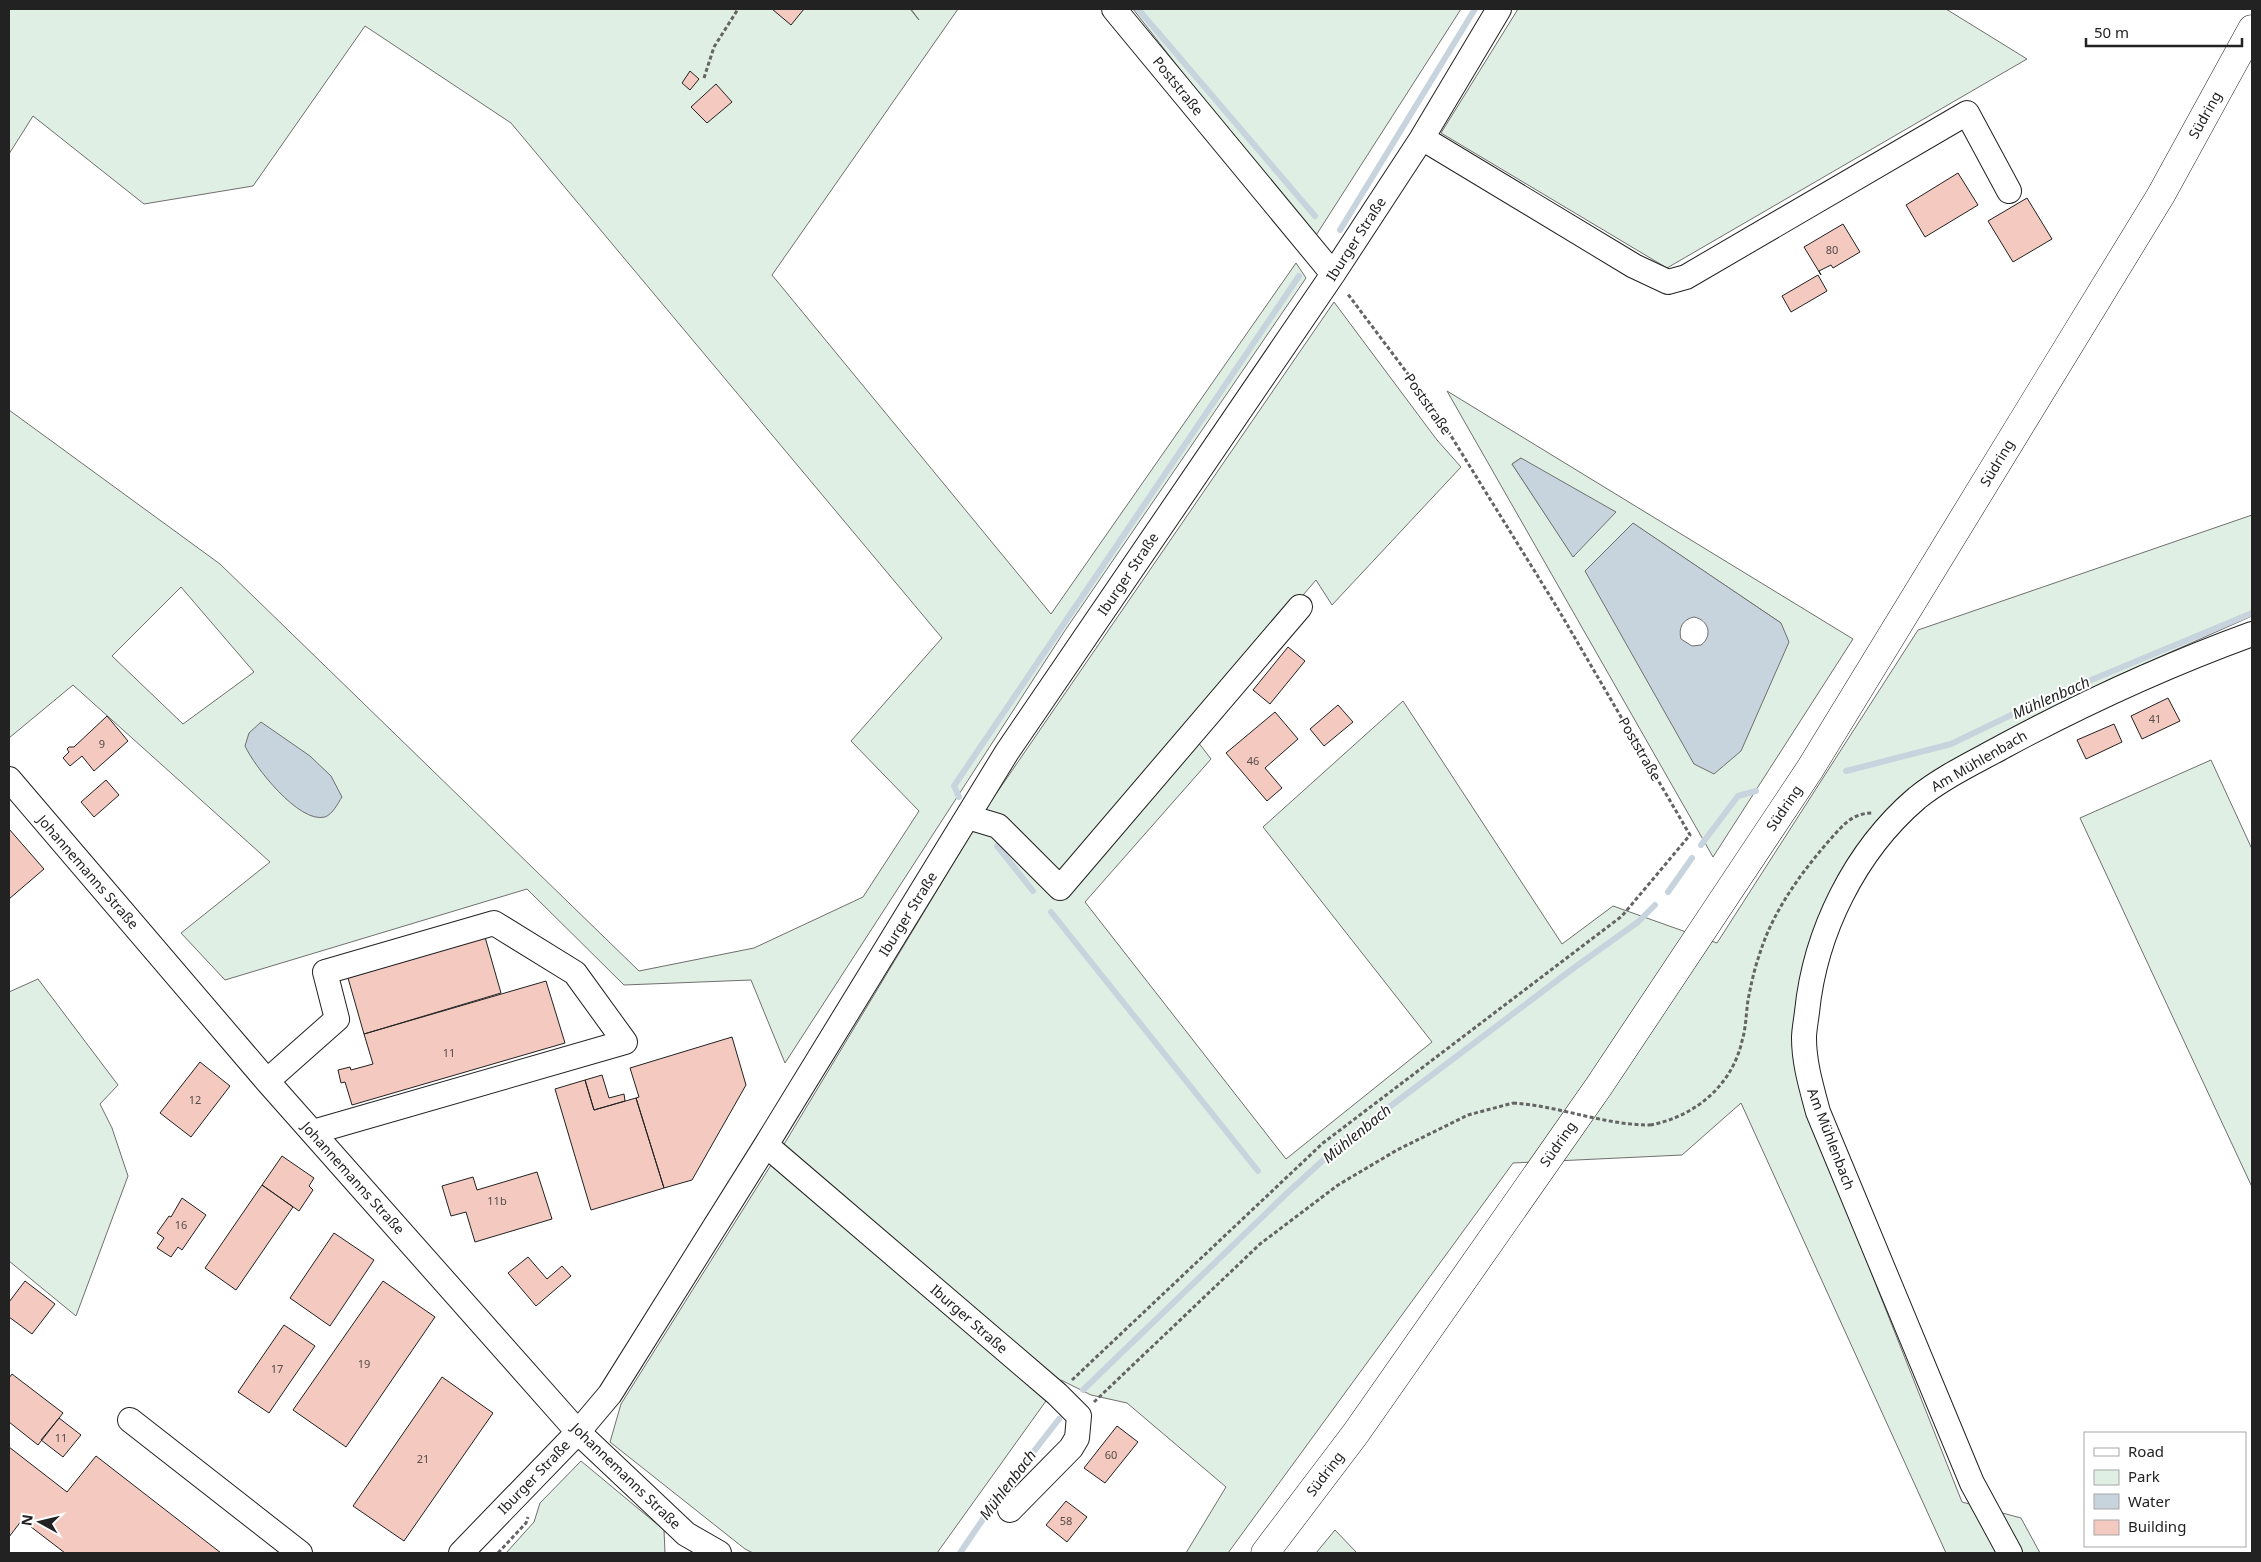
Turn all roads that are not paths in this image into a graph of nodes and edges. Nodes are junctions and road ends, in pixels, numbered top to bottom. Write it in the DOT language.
graph roads {
  1 [pos="1114,9"];
  2 [pos="1499,9"];
  3 [pos="2252,29"];
  4 [pos="1422,138"];
  5 [pos="2009,191"];
  6 [pos="1333,274"];
  7 [pos="1300,607"];
  8 [pos="2252,634"];
  9 [pos="9,780"];
  10 [pos="968,817"];
  11 [pos="266,1081"];
  12 [pos="313,1132"];
  13 [pos="766,1145"];
  14 [pos="130,1420"];
  15 [pos="578,1432"];
  16 [pos="1010,1510"];
  17 [pos="682,1544"];
  18 [pos="300,1553"];
  19 [pos="460,1553"];
  20 [pos="719,1553"];
  21 [pos="1265,1553"];
  22 [pos="2010,1553"];
  1 -- 6 [label="street, Poststraße"];
  2 -- 4 [label="street, Iburger Straße"];
  3 -- 21 [label="main road, Südring"];
  4 -- 5 [label="street"];
  4 -- 6 [label="street, Iburger Straße"];
  6 -- 10 [label="street, Iburger Straße"];
  7 -- 10 [label="street"];
  8 -- 22 [label="street, Am Mühlenbach"];
  9 -- 11 [label="street, Johannemanns Straße"];
  10 -- 13 [label="street, Iburger Straße"];
  11 -- 12 [label="street, Johannemanns Straße"];
  11 -- 12 [label="street"];
  12 -- 15 [label="street, Johannemanns Straße"];
  13 -- 15 [label="street, Iburger Straße"];
  13 -- 16 [label="street, Iburger Straße"];
  14 -- 18 [label="street"];
  15 -- 17 [label="street, Johannemanns Straße"];
  15 -- 19 [label="street, Iburger Straße"];
  17 -- 20 [label="street, Johannemanns Straße"];
}
